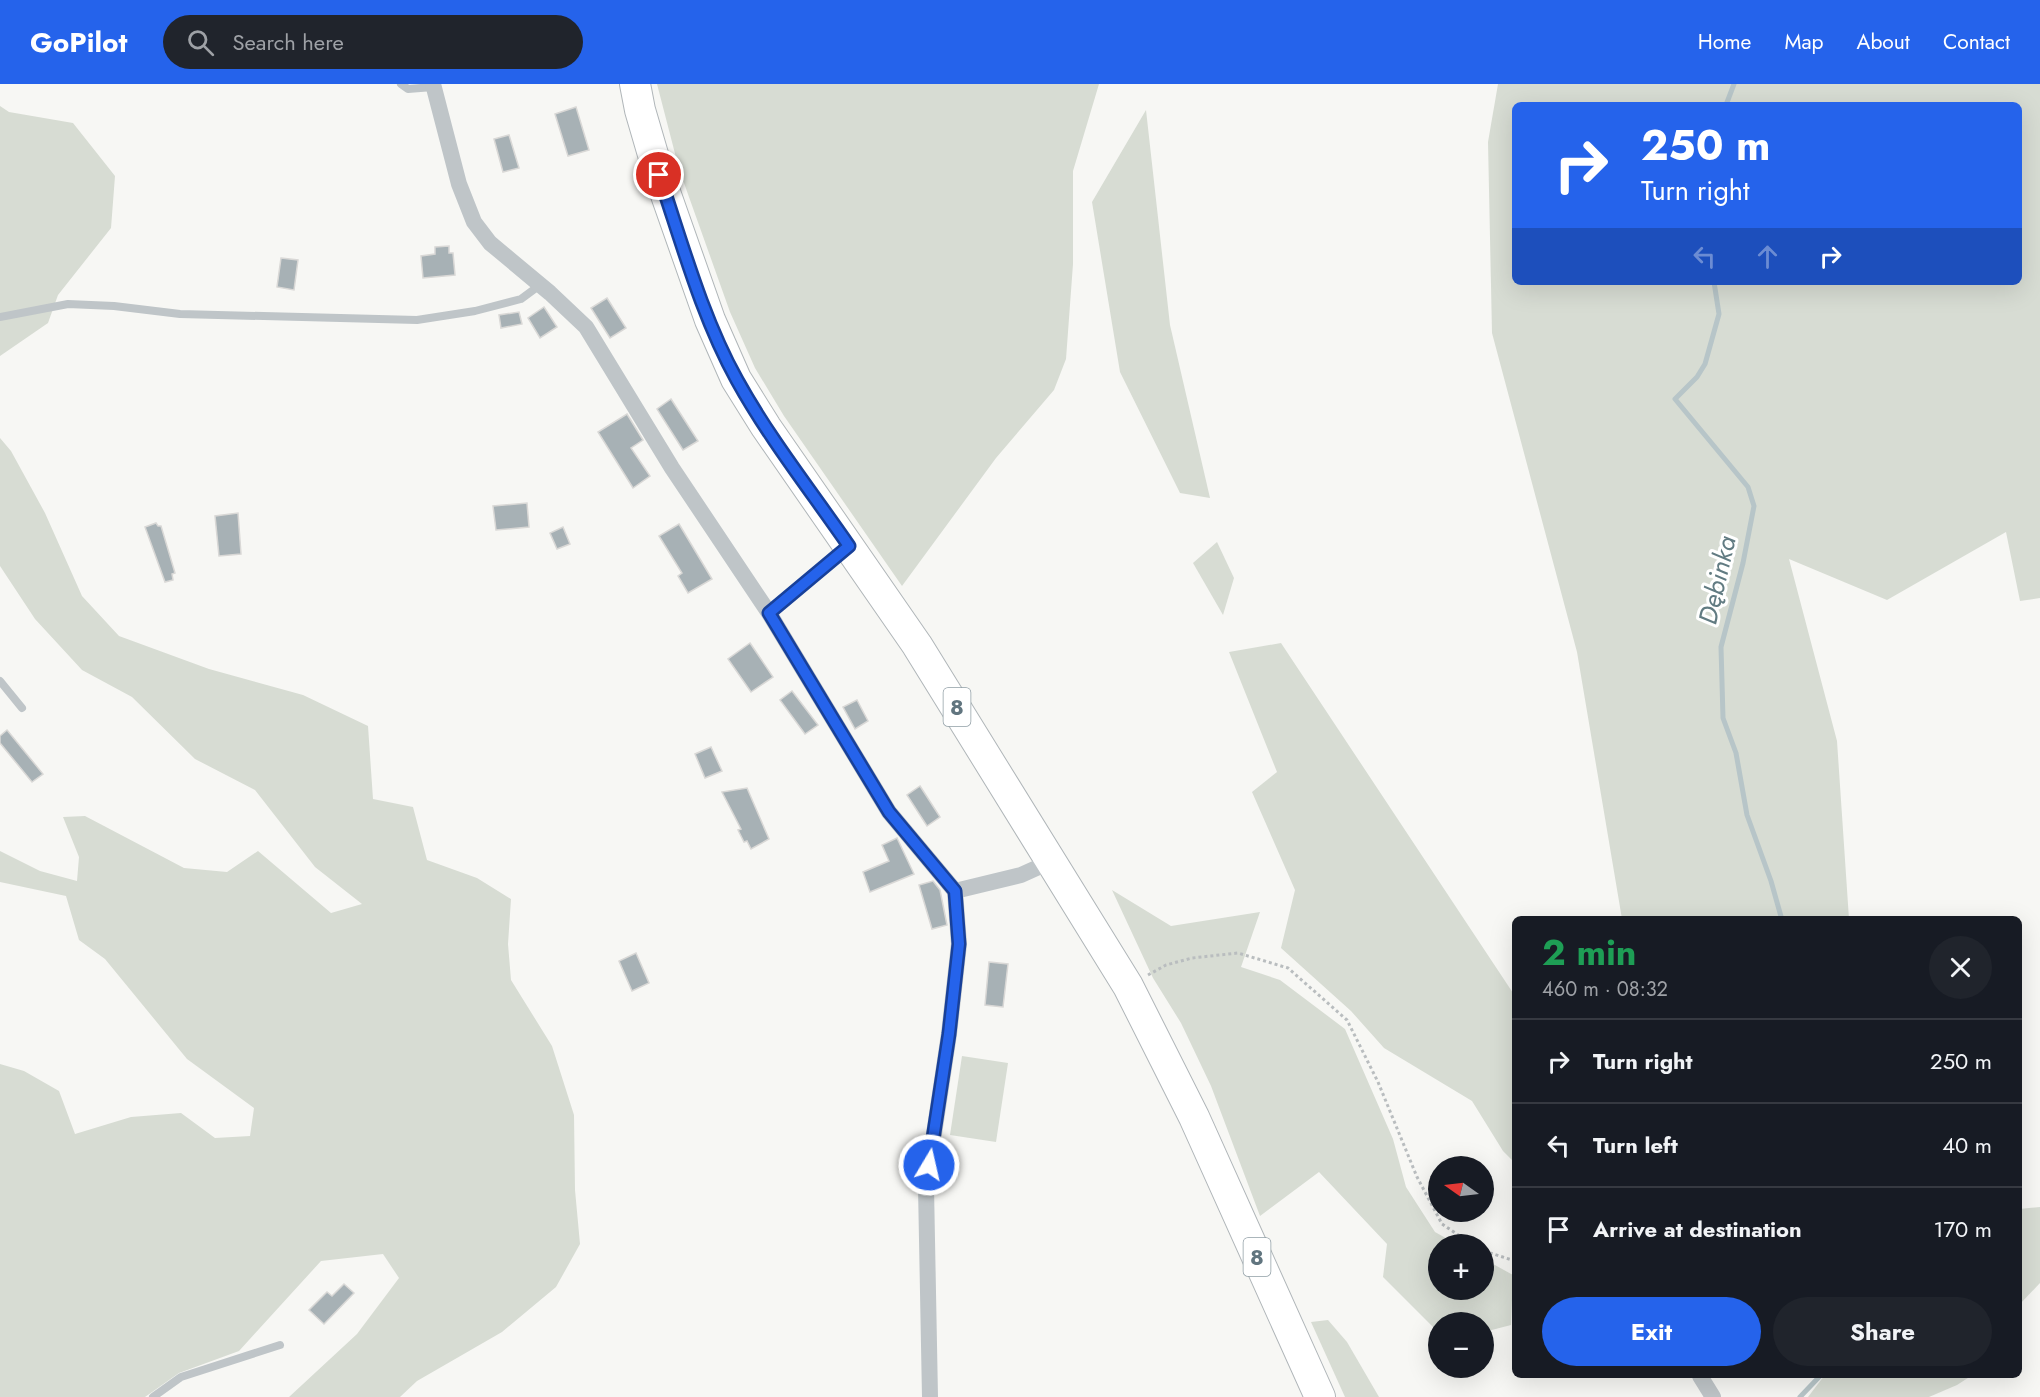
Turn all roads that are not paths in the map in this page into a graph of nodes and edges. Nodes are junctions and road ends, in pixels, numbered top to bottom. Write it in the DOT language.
graph roads {
  1 [pos="401,84"];
  2 [pos="635,84"];
  3 [pos="433,85"];
  4 [pos="540,285"];
  5 [pos="0,317"];
  6 [pos="849,546"];
  7 [pos="769,613"];
  8 [pos="0,681"];
  9 [pos="22,708"];
  10 [pos="1052,861"];
  11 [pos="955,891"];
  12 [pos="280,1345"];
  13 [pos="1701,1378"];
  14 [pos="153,1397"];
  15 [pos="930,1397"];
  16 [pos="1320,1397"];
  17 [pos="1713,1397"];
  1 -- 3 [label="lane"];
  2 -- 6 [label="highway, 8"];
  3 -- 4 [label="street"];
  4 -- 5 [label="lane"];
  4 -- 7 [label="street"];
  6 -- 7 [label="lane"];
  6 -- 10 [label="highway, 8"];
  7 -- 11 [label="street"];
  8 -- 9 [label="lane"];
  10 -- 11 [label="street"];
  10 -- 16 [label="highway, 8"];
  11 -- 15 [label="street"];
  12 -- 14 [label="lane"];
  13 -- 17 [label="street"];
}
